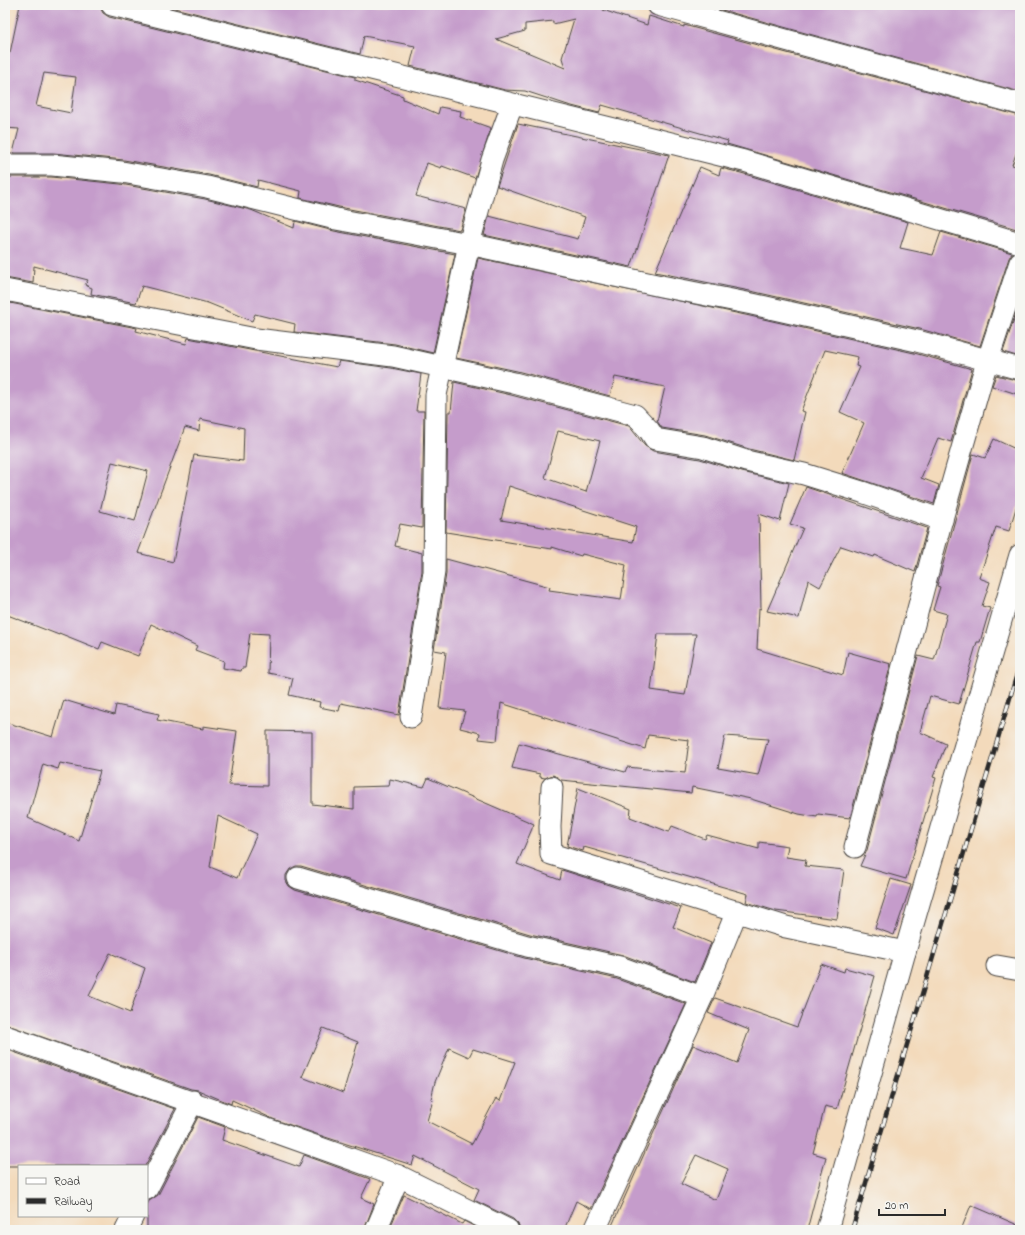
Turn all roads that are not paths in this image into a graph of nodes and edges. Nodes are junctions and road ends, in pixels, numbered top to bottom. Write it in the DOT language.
graph roads {
  1 [pos="112,5"];
  2 [pos="658,5"];
  3 [pos="1020,104"];
  4 [pos="512,105"];
  5 [pos="5,165"];
  6 [pos="1020,243"];
  7 [pos="468,244"];
  8 [pos="1020,262"];
  9 [pos="5,290"];
  10 [pos="988,360"];
  11 [pos="442,367"];
  12 [pos="1020,369"];
  13 [pos="942,520"];
  14 [pos="1020,555"];
  15 [pos="411,717"];
  16 [pos="552,787"];
  17 [pos="855,847"];
  18 [pos="298,878"];
  19 [pos="737,911"];
  20 [pos="904,952"];
  21 [pos="997,966"];
  22 [pos="1020,970"];
  23 [pos="702,997"];
  24 [pos="5,1036"];
  25 [pos="193,1101"];
  26 [pos="399,1176"];
  27 [pos="148,1187"];
  28 [pos="132,1217"];
  29 [pos="126,1230"];
  30 [pos="376,1230"];
  31 [pos="508,1230"];
  32 [pos="594,1230"];
  33 [pos="827,1230"];
  1 -- 4 [label="street"];
  2 -- 3 [label="street"];
  4 -- 6 [label="street"];
  4 -- 7 [label="street"];
  5 -- 7 [label="street"];
  7 -- 10 [label="street"];
  7 -- 11 [label="street"];
  8 -- 10 [label="street"];
  9 -- 11 [label="street"];
  10 -- 12 [label="street"];
  10 -- 13 [label="street"];
  11 -- 13 [label="street"];
  11 -- 15 [label="street"];
  13 -- 17 [label="street"];
  14 -- 20 [label="street"];
  16 -- 19 [label="street"];
  18 -- 23 [label="street"];
  19 -- 20 [label="street"];
  19 -- 23 [label="street"];
  20 -- 33 [label="street"];
  21 -- 22 [label="street"];
  23 -- 32 [label="street"];
  24 -- 25 [label="street"];
  25 -- 26 [label="street"];
  25 -- 27 [label="street"];
  26 -- 30 [label="street"];
  26 -- 31 [label="street"];
  28 -- 29 [label="street"];
}
